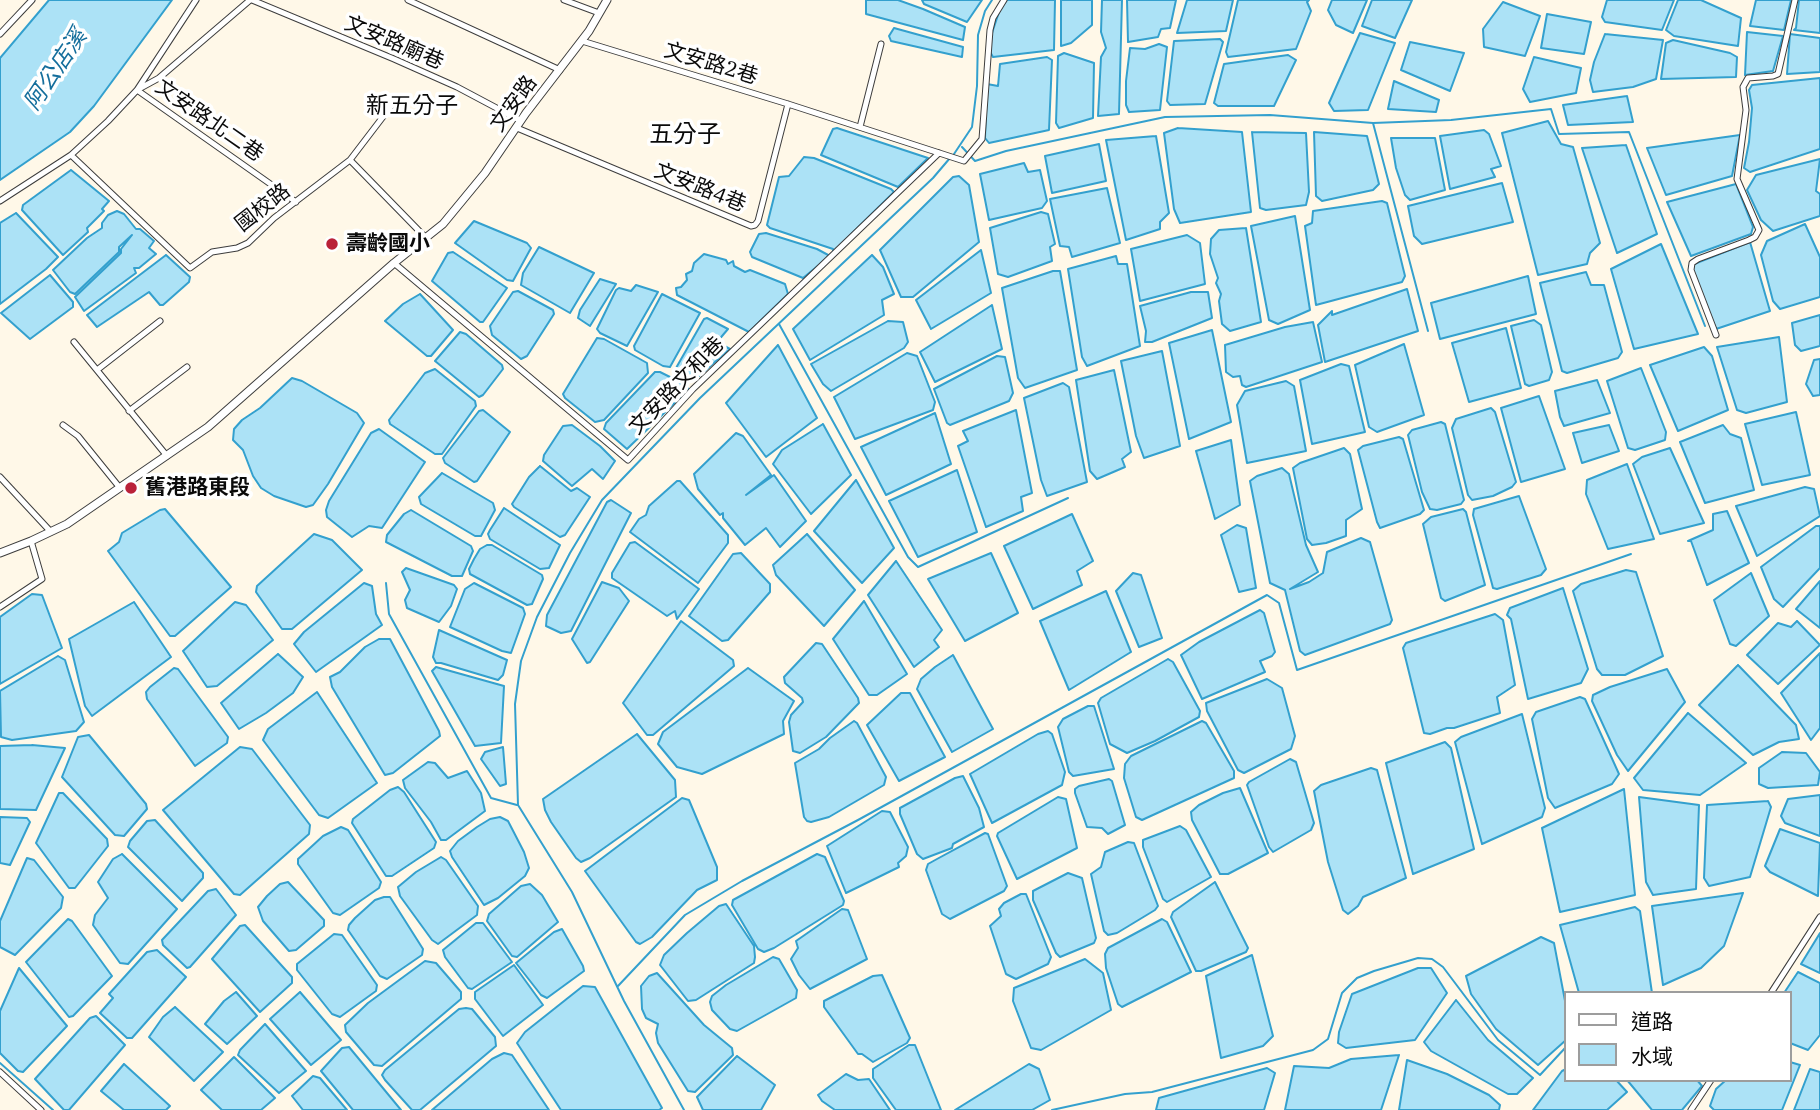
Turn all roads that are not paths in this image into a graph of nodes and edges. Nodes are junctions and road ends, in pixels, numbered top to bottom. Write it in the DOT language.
graph roads {
  1 [pos="32,0"];
  2 [pos="196,0"];
  3 [pos="251,0"];
  4 [pos="408,0"];
  5 [pos="564,0"];
  6 [pos="607,0"];
  7 [pos="1004,0"];
  8 [pos="1795,0"];
  9 [pos="599,13"];
  10 [pos="0,34"];
  11 [pos="582,41"];
  12 [pos="881,44"];
  13 [pos="560,70"];
  14 [pos="137,90"];
  15 [pos="789,104"];
  16 [pos="392,105"];
  17 [pos="519,124"];
  18 [pos="860,127"];
  19 [pos="941,154"];
  20 [pos="71,155"];
  21 [pos="349,160"];
  22 [pos="0,201"];
  23 [pos="296,202"];
  24 [pos="426,238"];
  25 [pos="394,263"];
  26 [pos="160,321"];
  27 [pos="1716,335"];
  28 [pos="74,342"];
  29 [pos="187,367"];
  30 [pos="97,370"];
  31 [pos="129,411"];
  32 [pos="63,425"];
  33 [pos="167,456"];
  34 [pos="0,477"];
  35 [pos="120,488"];
  36 [pos="51,532"];
  37 [pos="30,541"];
  38 [pos="0,553"];
  39 [pos="0,607"];
  40 [pos="1820,917"];
  41 [pos="1772,991"];
  42 [pos="0,1072"];
  43 [pos="1710,1082"];
  44 [pos="41,1110"];
  45 [pos="1691,1110"];
  1 -- 10 [label="street"];
  2 -- 14 [label="street"];
  3 -- 14 [label="street"];
  3 -- 17 [label="street, 文安路廟巷"];
  4 -- 13 [label="street"];
  5 -- 9 [label="street"];
  6 -- 9 [label="street, 文安路"];
  7 -- 19 [label="street, 文安路2巷"];
  8 -- 27 [label="street"];
  9 -- 11 [label="street, 文安路"];
  11 -- 13 [label="street, 文安路"];
  11 -- 15 [label="street, 文安路2巷"];
  12 -- 18 [label="street"];
  13 -- 17 [label="street, 文安路"];
  14 -- 20 [label="street"];
  14 -- 23 [label="street, 文安路北二巷"];
  15 -- 17 [label="street, 文安路4巷"];
  15 -- 18 [label="street, 文安路2巷"];
  16 -- 21 [label="street, 國校路"];
  17 -- 24 [label="street, 文安路"];
  18 -- 19 [label="street, 文安路2巷"];
  19 -- 25 [label="street, 文安路文和巷"];
  20 -- 22 [label="street"];
  20 -- 23 [label="street, 國校路"];
  21 -- 23 [label="street, 國校路"];
  21 -- 24 [label="street"];
  24 -- 25 [label="street"];
  25 -- 33 [label="street"];
  26 -- 30 [label="street"];
  28 -- 30 [label="street"];
  29 -- 31 [label="street"];
  30 -- 31 [label="street"];
  31 -- 33 [label="street"];
  32 -- 35 [label="street"];
  33 -- 35 [label="street"];
  34 -- 36 [label="street"];
  35 -- 36 [label="street"];
  36 -- 37 [label="street"];
  37 -- 38 [label="street"];
  37 -- 39 [label="street"];
  40 -- 41 [label="street"];
  42 -- 44 [label="street"];
  43 -- 45 [label="street"];
}
